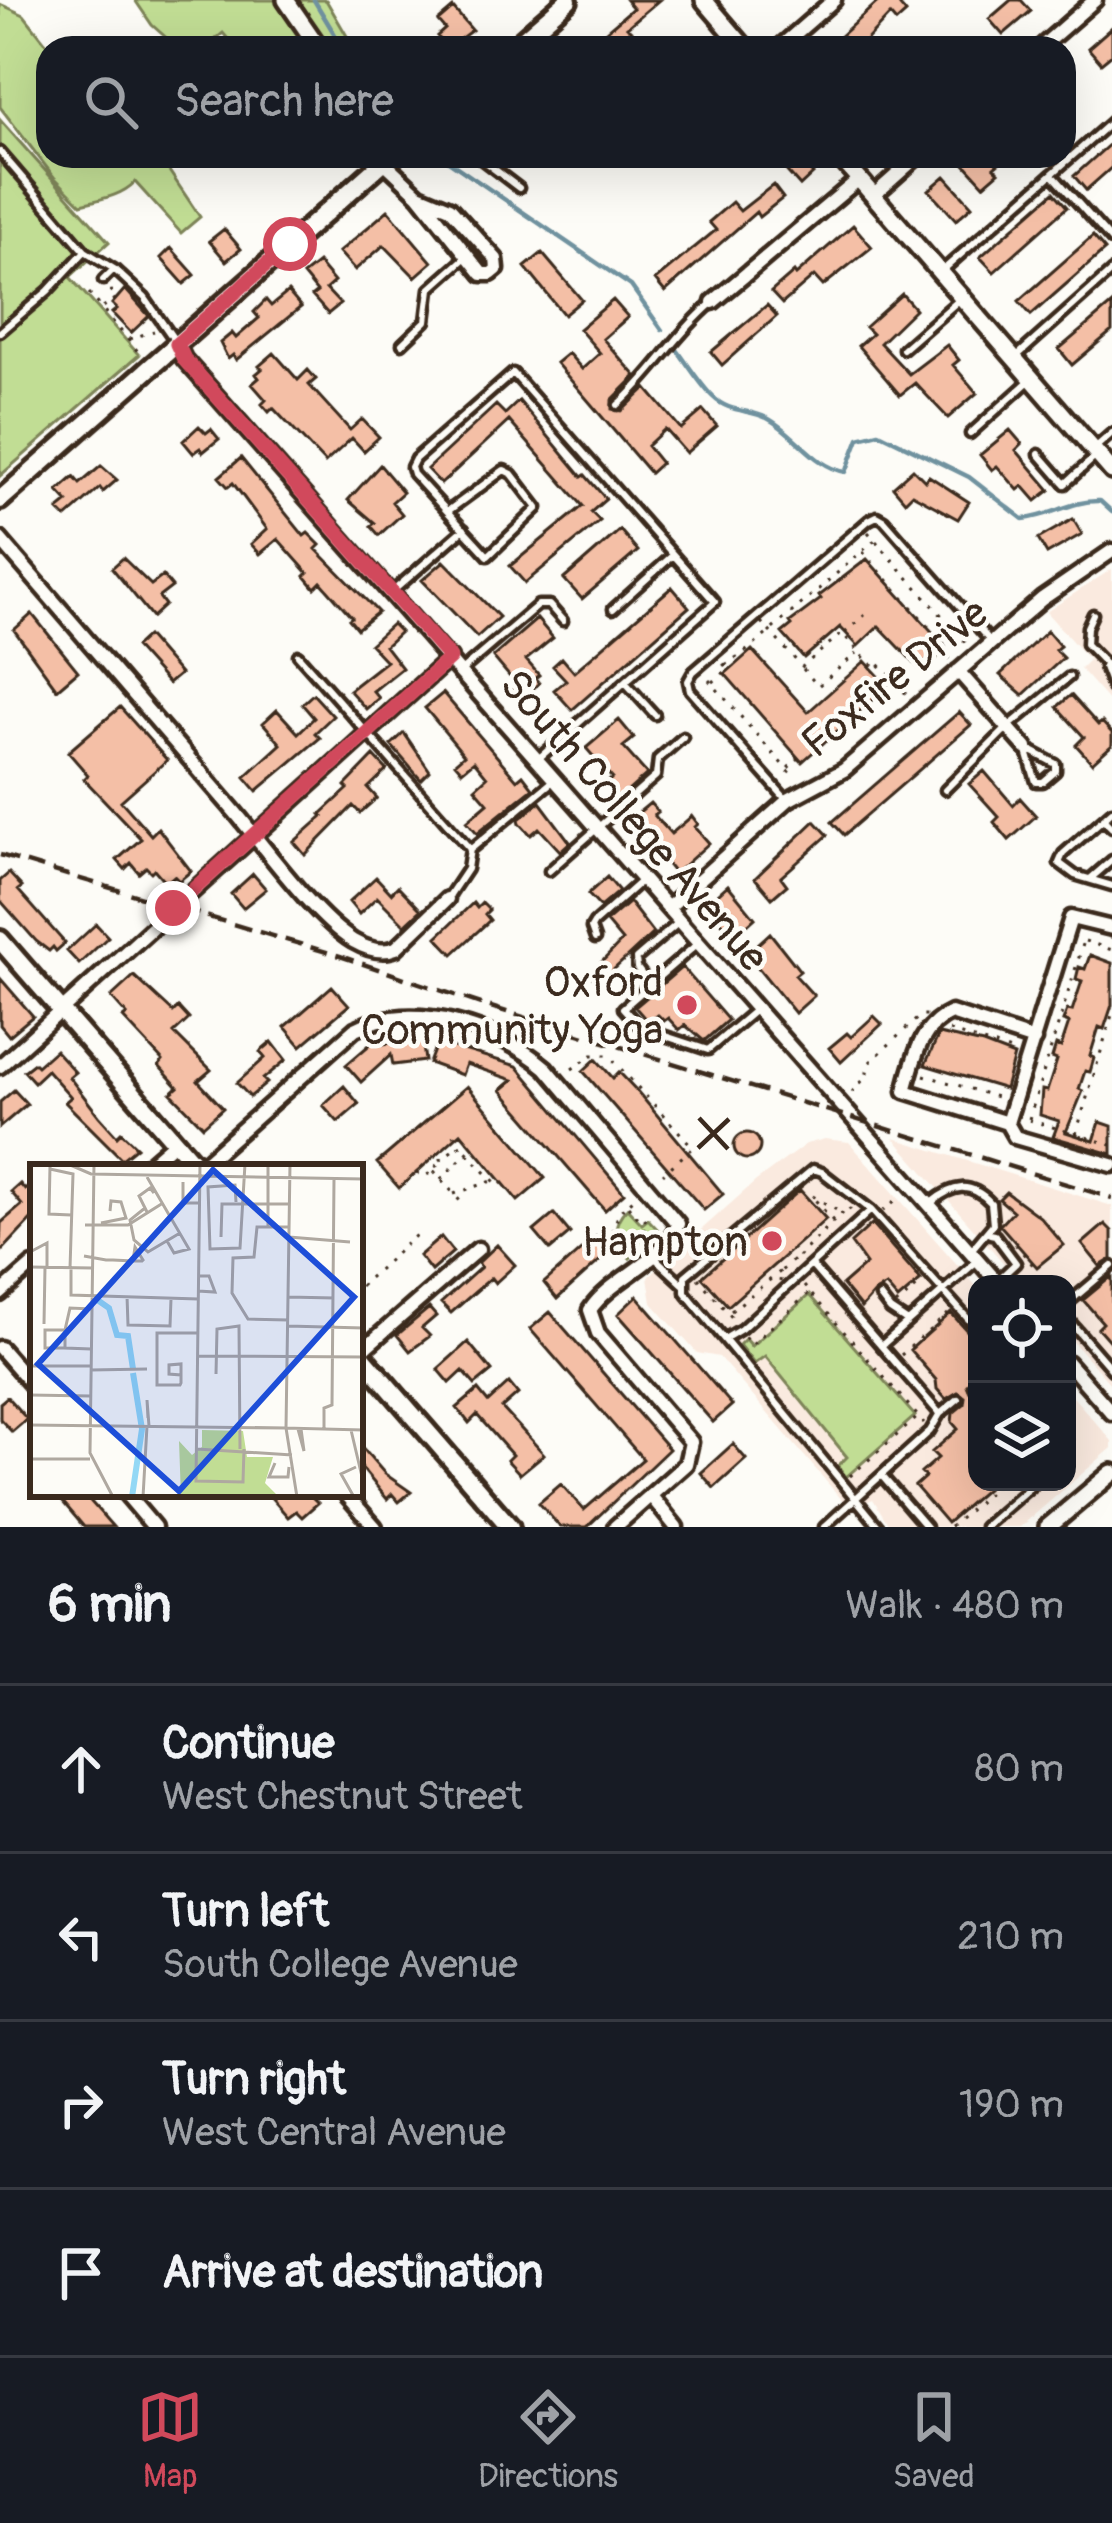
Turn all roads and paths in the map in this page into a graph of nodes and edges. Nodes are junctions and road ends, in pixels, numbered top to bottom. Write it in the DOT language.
graph roads {
  1 [pos="286,0"];
  2 [pos="568,0"];
  3 [pos="704,0"];
  4 [pos="834,0"];
  5 [pos="1094,0"];
  6 [pos="311,36"];
  7 [pos="527,36"];
  8 [pos="735,36"];
  9 [pos="793,36"];
  10 [pos="1054,36"];
  11 [pos="1112,122"];
  12 [pos="0,152"];
  13 [pos="1076,153"];
  14 [pos="376,168"];
  15 [pos="395,168"];
  16 [pos="493,168"];
  17 [pos="849,168"];
  18 [pos="904,168"];
  19 [pos="1059,168"];
  20 [pos="1052,174"];
  21 [pos="859,179"];
  22 [pos="519,188"];
  23 [pos="418,195"];
  24 [pos="873,196"];
  25 [pos="1112,241"];
  26 [pos="85,250"];
  27 [pos="466,257"];
  28 [pos="114,269"];
  29 [pos="940,273"];
  30 [pos="1112,274"];
  31 [pos="102,280"];
  32 [pos="89,293"];
  33 [pos="962,298"];
  34 [pos="713,302"];
  35 [pos="102,308"];
  36 [pos="0,332"];
  37 [pos="173,336"];
  38 [pos="127,339"];
  39 [pos="402,344"];
  40 [pos="903,349"];
  41 [pos="142,356"];
  42 [pos="1014,358"];
  43 [pos="1032,379"];
  44 [pos="618,405"];
  45 [pos="1112,433"];
  46 [pos="970,434"];
  47 [pos="1095,452"];
  48 [pos="1040,454"];
  49 [pos="1112,471"];
  50 [pos="0,500"];
  51 [pos="448,511"];
  52 [pos="862,526"];
  53 [pos="464,529"];
  54 [pos="0,539"];
  55 [pos="875,540"];
  56 [pos="862,551"];
  57 [pos="1112,551"];
  58 [pos="673,555"];
  59 [pos="392,592"];
  60 [pos="613,609"];
  61 [pos="867,613"];
  62 [pos="1094,614"];
  63 [pos="756,616"];
  64 [pos="562,621"];
  65 [pos="770,632"];
  66 [pos="843,634"];
  67 [pos="960,636"];
  68 [pos="991,642"];
  69 [pos="967,644"];
  70 [pos="947,646"];
  71 [pos="859,651"];
  72 [pos="714,653"];
  73 [pos="298,655"];
  74 [pos="450,658"];
  75 [pos="724,665"];
  76 [pos="954,665"];
  77 [pos="802,668"];
  78 [pos="1108,669"];
  79 [pos="461,671"];
  80 [pos="1069,677"];
  81 [pos="625,682"];
  82 [pos="1112,688"];
  83 [pos="908,696"];
  84 [pos="655,715"];
  85 [pos="1008,728"];
  86 [pos="366,734"];
  87 [pos="683,737"];
  88 [pos="1026,748"];
  89 [pos="799,758"];
  90 [pos="538,759"];
  91 [pos="787,769"];
  92 [pos="556,779"];
  93 [pos="795,779"];
  94 [pos="945,790"];
  95 [pos="788,800"];
  96 [pos="1112,811"];
  97 [pos="1103,818"];
  98 [pos="598,827"];
  99 [pos="1112,828"];
  100 [pos="254,835"];
  101 [pos="470,849"];
  102 [pos="1112,860"];
  103 [pos="549,872"];
  104 [pos="644,879"];
  105 [pos="1090,879"];
  106 [pos="1112,886"];
  107 [pos="447,899"];
  108 [pos="669,907"];
  109 [pos="680,921"];
  110 [pos="1112,928"];
  111 [pos="596,939"];
  112 [pos="0,940"];
  113 [pos="699,942"];
  114 [pos="1112,950"];
  115 [pos="649,984"];
  116 [pos="757,1008"];
  117 [pos="61,1010"];
  118 [pos="1112,1015"];
  119 [pos="930,1018"];
  120 [pos="938,1028"];
  121 [pos="1034,1040"];
  122 [pos="1021,1055"];
  123 [pos="0,1066"];
  124 [pos="572,1070"];
  125 [pos="911,1071"];
  126 [pos="965,1077"];
  127 [pos="961,1086"];
  128 [pos="852,1091"];
  129 [pos="1014,1102"];
  130 [pos="1007,1123"];
  131 [pos="454,1134"];
  132 [pos="1076,1134"];
  133 [pos="175,1142"];
  134 [pos="459,1145"];
  135 [pos="1112,1145"];
  136 [pos="470,1149"];
  137 [pos="149,1164"];
  138 [pos="196,1164"];
  139 [pos="202,1164"];
  140 [pos="1112,1165"];
  141 [pos="434,1171"];
  142 [pos="416,1174"];
  143 [pos="662,1174"];
  144 [pos="441,1178"];
  145 [pos="495,1181"];
  146 [pos="503,1182"];
  147 [pos="448,1188"];
  148 [pos="442,1192"];
  149 [pos="454,1194"];
  150 [pos="899,1197"];
  151 [pos="633,1199"];
  152 [pos="461,1202"];
  153 [pos="627,1204"];
  154 [pos="929,1205"];
  155 [pos="872,1210"];
  156 [pos="883,1211"];
  157 [pos="841,1213"];
  158 [pos="648,1217"];
  159 [pos="857,1217"];
  160 [pos="833,1221"];
  161 [pos="642,1222"];
  162 [pos="989,1234"];
  163 [pos="416,1235"];
  164 [pos="632,1240"];
  165 [pos="478,1249"];
  166 [pos="643,1252"];
  167 [pos="623,1253"];
  168 [pos="974,1256"];
  169 [pos="798,1257"];
  170 [pos="811,1262"];
  171 [pos="1112,1266"];
  172 [pos="30,1268"];
  173 [pos="691,1270"];
  174 [pos="781,1271"];
  175 [pos="930,1275"];
  176 [pos="991,1275"];
  177 [pos="1004,1275"];
  178 [pos="363,1283"];
  179 [pos="780,1283"];
  180 [pos="683,1284"];
  181 [pos="802,1285"];
  182 [pos="944,1290"];
  183 [pos="809,1293"];
  184 [pos="0,1294"];
  185 [pos="1076,1296"];
  186 [pos="880,1297"];
  187 [pos="890,1310"];
  188 [pos="951,1311"];
  189 [pos="728,1313"];
  190 [pos="968,1318"];
  191 [pos="736,1322"];
  192 [pos="908,1322"];
  193 [pos="1076,1328"];
  194 [pos="725,1339"];
  195 [pos="739,1343"];
  196 [pos="881,1346"];
  197 [pos="0,1348"];
  198 [pos="363,1350"];
  199 [pos="901,1355"];
  200 [pos="363,1356"];
  201 [pos="1112,1370"];
  202 [pos="1076,1371"];
  203 [pos="30,1383"];
  204 [pos="958,1399"];
  205 [pos="1110,1405"];
  206 [pos="940,1414"];
  207 [pos="918,1417"];
  208 [pos="925,1425"];
  209 [pos="1112,1473"];
  210 [pos="882,1476"];
  211 [pos="848,1477"];
  212 [pos="991,1491"];
  213 [pos="1026,1491"];
  214 [pos="650,1496"];
  215 [pos="129,1497"];
  216 [pos="349,1497"];
  217 [pos="857,1498"];
  218 [pos="154,1527"];
  219 [pos="375,1527"];
  220 [pos="510,1527"];
  221 [pos="615,1527"];
  222 [pos="676,1527"];
  223 [pos="824,1527"];
  224 [pos="879,1527"];
  225 [pos="926,1527"];
  226 [pos="950,1527"];
  227 [pos="984,1527"];
  228 [pos="1048,1527"];
  1 -- 6 [label="street"];
  2 -- 7 [label="main road"];
  3 -- 8 [label="street"];
  4 -- 9 [label="street"];
  5 -- 10 [label="street"];
  11 -- 13 [label="lane"];
  12 -- 26 [label="lane"];
  14 -- 37 [label="main road"];
  15 -- 23 [label="street"];
  16 -- 22 [label="lane"];
  17 -- 21 [label="street"];
  18 -- 24 [label="street"];
  19 -- 20 [label="lane"];
  20 -- 25 [label="lane"];
  20 -- 29 [label="lane"];
  21 -- 24 [label="street"];
  21 -- 34 [label="street"];
  23 -- 27 [label="street"];
  23 -- 27 [label="street"];
  24 -- 29 [label="street"];
  26 -- 28 [label="lane"];
  26 -- 36 [label="lane"];
  27 -- 39 [label="lane"];
  28 -- 31 [label="lane"];
  28 -- 37 [label="lane"];
  29 -- 33 [label="street"];
  30 -- 42 [label="lane"];
  31 -- 35 [label="path"];
  32 -- 35 [label="path"];
  33 -- 40 [label="lane"];
  33 -- 42 [label="street"];
  34 -- 44 [label="lane"];
  35 -- 38 [label="path"];
  37 -- 38 [label="path"];
  37 -- 50 [label="main road"];
  37 -- 59 [label="street, South College Avenue"];
  38 -- 41 [label="path"];
  42 -- 43 [label="street"];
  43 -- 46 [label="lane"];
  43 -- 47 [label="street"];
  45 -- 47 [label="lane"];
  47 -- 48 [label="lane"];
  47 -- 49 [label="street"];
  51 -- 53 [label="lane"];
  51 -- 53 [label="lane"];
  51 -- 58 [label="lane"];
  52 -- 55 [label="path"];
  52 -- 63 [label="lane"];
  52 -- 68 [label="lane"];
  53 -- 59 [label="lane"];
  54 -- 100 [label="street"];
  55 -- 56 [label="path"];
  55 -- 67 [label="path"];
  56 -- 65 [label="path"];
  56 -- 70 [label="path"];
  57 -- 68 [label="street, Foxfire Drive"];
  58 -- 60 [label="lane"];
  58 -- 81 [label="lane"];
  59 -- 74 [label="street, South College Avenue"];
  61 -- 66 [label="path"];
  62 -- 78 [label="lane"];
  63 -- 65 [label="path"];
  63 -- 72 [label="lane"];
  64 -- 79 [label="lane"];
  65 -- 75 [label="path"];
  65 -- 77 [label="path"];
  66 -- 71 [label="path"];
  66 -- 77 [label="path"];
  67 -- 69 [label="path"];
  67 -- 70 [label="path"];
  68 -- 76 [label="street, Foxfire Drive"];
  70 -- 76 [label="path"];
  71 -- 77 [label="path"];
  71 -- 83 [label="path"];
  72 -- 75 [label="path"];
  72 -- 95 [label="lane"];
  73 -- 86 [label="lane"];
  74 -- 79 [label="street, South College Avenue"];
  74 -- 86 [label="street"];
  75 -- 91 [label="path"];
  76 -- 85 [label="street"];
  76 -- 95 [label="street, Foxfire Drive"];
  78 -- 82 [label="lane"];
  79 -- 90 [label="street, South College Avenue"];
  80 -- 85 [label="lane"];
  81 -- 84 [label="lane"];
  81 -- 90 [label="lane"];
  85 -- 88 [label="street"];
  85 -- 94 [label="lane"];
  86 -- 100 [label="street"];
  86 -- 101 [label="lane"];
  87 -- 98 [label="lane"];
  88 -- 88 [label="lane"];
  89 -- 91 [label="path"];
  90 -- 92 [label="street, South College Avenue"];
  91 -- 93 [label="path"];
  92 -- 98 [label="street, South College Avenue"];
  92 -- 101 [label="lane"];
  95 -- 108 [label="street, Foxfire Drive"];
  96 -- 97 [label="lane"];
  97 -- 99 [label="lane"];
  97 -- 105 [label="lane"];
  98 -- 103 [label="lane"];
  98 -- 104 [label="street, South College Avenue"];
  100 -- 107 [label="street"];
  100 -- 117 [label="street"];
  101 -- 107 [label="lane"];
  102 -- 105 [label="lane"];
  104 -- 108 [label="street, South College Avenue"];
  104 -- 111 [label="lane"];
  105 -- 106 [label="lane"];
  108 -- 109 [label="street, South College Avenue"];
  109 -- 113 [label="street, South College Avenue"];
  109 -- 115 [label="lane"];
  110 -- 121 [label="street"];
  112 -- 117 [label="main road"];
  113 -- 115 [label="lane"];
  113 -- 116 [label="street, South College Avenue"];
  114 -- 132 [label="path"];
  115 -- 116 [label="lane"];
  116 -- 154 [label="street, South College Avenue"];
  117 -- 123 [label="street"];
  117 -- 133 [label="main road"];
  118 -- 132 [label="path"];
  119 -- 128 [label="path"];
  120 -- 122 [label="path"];
  121 -- 125 [label="street"];
  121 -- 129 [label="street"];
  124 -- 143 [label="path"];
  125 -- 127 [label="path"];
  125 -- 130 [label="street"];
  126 -- 127 [label="path"];
  127 -- 129 [label="path"];
  129 -- 130 [label="street"];
  130 -- 140 [label="street"];
  131 -- 134 [label="path"];
  132 -- 135 [label="path"];
  133 -- 137 [label="street"];
  133 -- 138 [label="main road"];
  134 -- 136 [label="path"];
  134 -- 141 [label="path"];
  136 -- 144 [label="path"];
  136 -- 145 [label="path"];
  139 -- 166 [label="street"];
  141 -- 142 [label="path"];
  141 -- 144 [label="path"];
  144 -- 147 [label="path"];
  145 -- 146 [label="path"];
  145 -- 149 [label="path"];
  147 -- 148 [label="path"];
  147 -- 149 [label="path"];
  149 -- 152 [label="path"];
  150 -- 156 [label="path"];
  151 -- 153 [label="path"];
  153 -- 161 [label="path"];
  153 -- 167 [label="path"];
  154 -- 162 [label="lane"];
  154 -- 168 [label="street, South College Avenue"];
  155 -- 170 [label="lane"];
  155 -- 173 [label="lane"];
  155 -- 175 [label="lane"];
  157 -- 159 [label="path"];
  157 -- 160 [label="path"];
  157 -- 160 [label="path"];
  158 -- 161 [label="path"];
  160 -- 169 [label="path"];
  161 -- 166 [label="path"];
  162 -- 168 [label="lane"];
  162 -- 177 [label="lane"];
  163 -- 178 [label="path"];
  164 -- 166 [label="path"];
  165 -- 198 [label="street"];
  166 -- 180 [label="lane"];
  166 -- 214 [label="street"];
  168 -- 176 [label="street, South College Avenue"];
  168 -- 182 [label="lane"];
  169 -- 170 [label="path"];
  169 -- 174 [label="path"];
  170 -- 194 [label="lane"];
  170 -- 196 [label="lane"];
  171 -- 185 [label="lane"];
  172 -- 184 [label="street"];
  173 -- 180 [label="lane"];
  173 -- 189 [label="path"];
  174 -- 179 [label="path"];
  174 -- 189 [label="path"];
  175 -- 182 [label="lane"];
  175 -- 187 [label="path"];
  180 -- 194 [label="lane"];
  181 -- 183 [label="path"];
  182 -- 190 [label="lane"];
  182 -- 192 [label="lane"];
  183 -- 195 [label="path"];
  183 -- 207 [label="path"];
  186 -- 187 [label="lane"];
  187 -- 192 [label="lane"];
  188 -- 199 [label="path"];
  189 -- 191 [label="path"];
  192 -- 196 [label="lane"];
  193 -- 201 [label="lane"];
  194 -- 217 [label="lane"];
  196 -- 206 [label="lane"];
  197 -- 203 [label="street"];
  200 -- 220 [label="main road"];
  202 -- 205 [label="street"];
  204 -- 206 [label="lane"];
  206 -- 210 [label="lane"];
  207 -- 208 [label="path"];
  207 -- 211 [label="path"];
  209 -- 228 [label="street"];
  210 -- 217 [label="lane"];
  210 -- 225 [label="lane"];
  212 -- 226 [label="path"];
  213 -- 227 [label="lane"];
  214 -- 221 [label="street"];
  214 -- 222 [label="street"];
  215 -- 218 [label="street"];
  216 -- 219 [label="street"];
  217 -- 223 [label="lane"];
  217 -- 224 [label="lane"];
}
